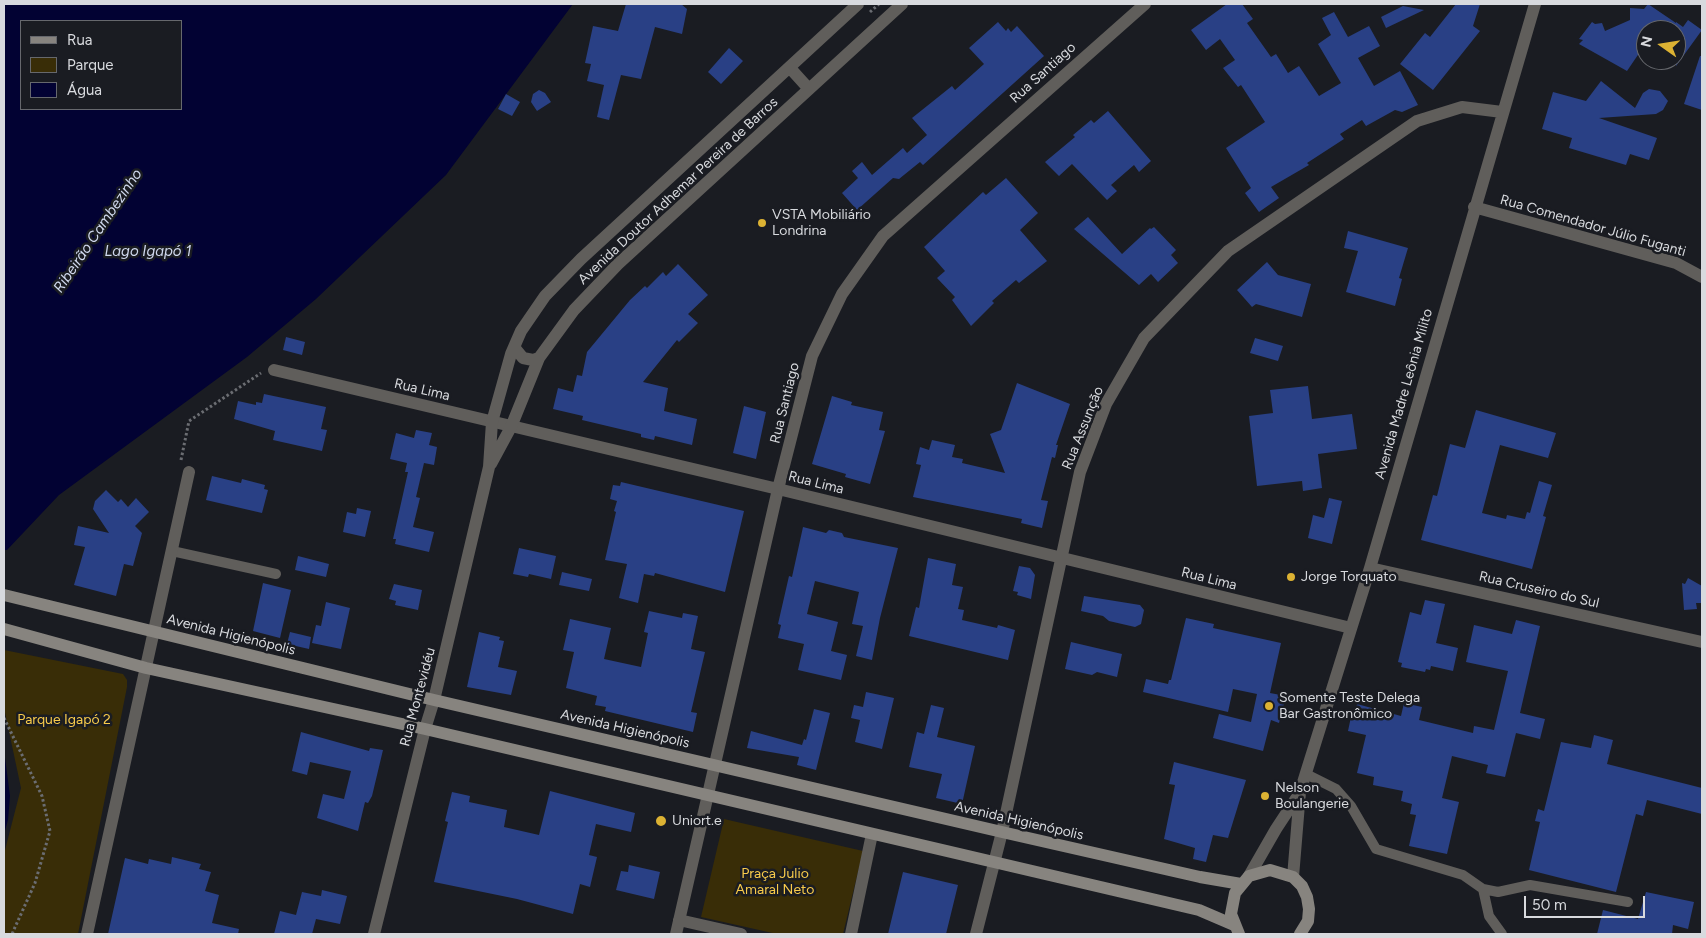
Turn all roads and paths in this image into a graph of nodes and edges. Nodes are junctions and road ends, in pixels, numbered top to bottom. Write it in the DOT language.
graph roads {
  1 [pos="858,4"];
  2 [pos="902,4"];
  3 [pos="1145,4"];
  4 [pos="1535,4"];
  5 [pos="790,68"];
  6 [pos="809,89"];
  7 [pos="1502,112"];
  8 [pos="1474,207"];
  9 [pos="1702,276"];
  10 [pos="514,347"];
  11 [pos="539,358"];
  12 [pos="272,369"];
  13 [pos="492,422"];
  14 [pos="511,427"];
  15 [pos="489,467"];
  16 [pos="184,470"];
  17 [pos="778,489"];
  18 [pos="172,551"];
  19 [pos="1060,558"];
  20 [pos="1370,568"];
  21 [pos="276,574"];
  22 [pos="4,595"];
  23 [pos="1350,628"];
  24 [pos="4,629"];
  25 [pos="155,632"];
  26 [pos="1702,642"];
  27 [pos="146,668"];
  28 [pos="434,700"];
  29 [pos="4,718"];
  30 [pos="425,729"];
  31 [pos="714,765"];
  32 [pos="1306,774"];
  33 [pos="1300,792"];
  34 [pos="708,794"];
  35 [pos="1002,832"];
  36 [pos="872,834"];
  37 [pos="994,862"];
  38 [pos="1293,877"];
  39 [pos="1245,880"];
  40 [pos="1483,889"];
  41 [pos="1628,902"];
  42 [pos="679,920"];
  43 [pos="1236,929"];
  44 [pos="12,934"];
  45 [pos="87,934"];
  46 [pos="374,934"];
  47 [pos="676,934"];
  48 [pos="741,934"];
  49 [pos="851,934"];
  50 [pos="976,934"];
  51 [pos="1300,934"];
  52 [pos="1502,934"];
  1 -- 5 [label="street, Avenida Doutor Adhemar Pereira de Barros"];
  2 -- 6 [label="street, Avenida Doutor Adhemar Pereira de Barros"];
  3 -- 17 [label="street, Rua Santiago"];
  4 -- 7 [label="street, Avenida Madre Leônia Milito"];
  5 -- 6 [label="street"];
  5 -- 10 [label="street, Avenida Doutor Adhemar Pereira de Barros"];
  6 -- 11 [label="street, Avenida Doutor Adhemar Pereira de Barros"];
  7 -- 8 [label="street, Avenida Madre Leônia Milito"];
  7 -- 19 [label="street, Rua Assunção"];
  8 -- 9 [label="street, Rua Comendador Júlio Fuganti"];
  8 -- 20 [label="street, Avenida Madre Leônia Milito"];
  10 -- 11 [label="street"];
  10 -- 13 [label="street, Avenida Doutor Adhemar Pereira de Barros"];
  11 -- 14 [label="street, Avenida Doutor Adhemar Pereira de Barros"];
  12 -- 13 [label="street, Rua Lima"];
  12 -- 16 [label="path"];
  13 -- 14 [label="street, Rua Lima"];
  13 -- 15 [label="street, Rua Montevidéu"];
  14 -- 15 [label="street, Rua Montevidéu"];
  14 -- 17 [label="street, Rua Lima"];
  15 -- 28 [label="street, Rua Montevidéu"];
  16 -- 18 [label="street"];
  17 -- 19 [label="street, Rua Lima"];
  17 -- 31 [label="street, Rua Santiago"];
  18 -- 21 [label="lane"];
  18 -- 25 [label="street"];
  19 -- 23 [label="street, Rua Lima"];
  19 -- 35 [label="street, Rua Assunção"];
  20 -- 23 [label="street, Avenida Madre Leônia Milito"];
  20 -- 26 [label="street, Rua Cruseiro do Sul"];
  22 -- 25 [label="main road, Avenida Higienópolis"];
  23 -- 32 [label="street, Avenida Madre Leônia Milito"];
  24 -- 27 [label="main road"];
  25 -- 27 [label="street"];
  25 -- 28 [label="main road, Avenida Higienópolis"];
  27 -- 30 [label="main road"];
  27 -- 45 [label="street"];
  28 -- 30 [label="street, Rua Montevidéu"];
  28 -- 31 [label="main road, Avenida Higienópolis"];
  29 -- 44 [label="path"];
  30 -- 34 [label="main road"];
  30 -- 46 [label="street, Rua Montevidéu"];
  31 -- 34 [label="street, Rua Santiago"];
  31 -- 35 [label="main road, Avenida Higienópolis"];
  32 -- 33 [label="street, Avenida Madre Leônia Milito"];
  32 -- 40 [label="lane"];
  33 -- 38 [label="street, Avenida Madre Leônia Milito"];
  33 -- 39 [label="street, Avenida Madre Leônia Milito"];
  34 -- 36 [label="main road"];
  34 -- 42 [label="street, Rua Santiago"];
  35 -- 37 [label="street, Rua Assunção"];
  35 -- 39 [label="main road, Avenida Higienópolis"];
  36 -- 37 [label="main road"];
  36 -- 49 [label="street"];
  37 -- 43 [label="main road"];
  37 -- 50 [label="street, Rua Assunção"];
  38 -- 39 [label="main road"];
  38 -- 51 [label="main road"];
  39 -- 43 [label="main road"];
  40 -- 41 [label="lane"];
  40 -- 52 [label="lane"];
  42 -- 47 [label="street, Rua Santiago"];
  42 -- 48 [label="street"];
}
